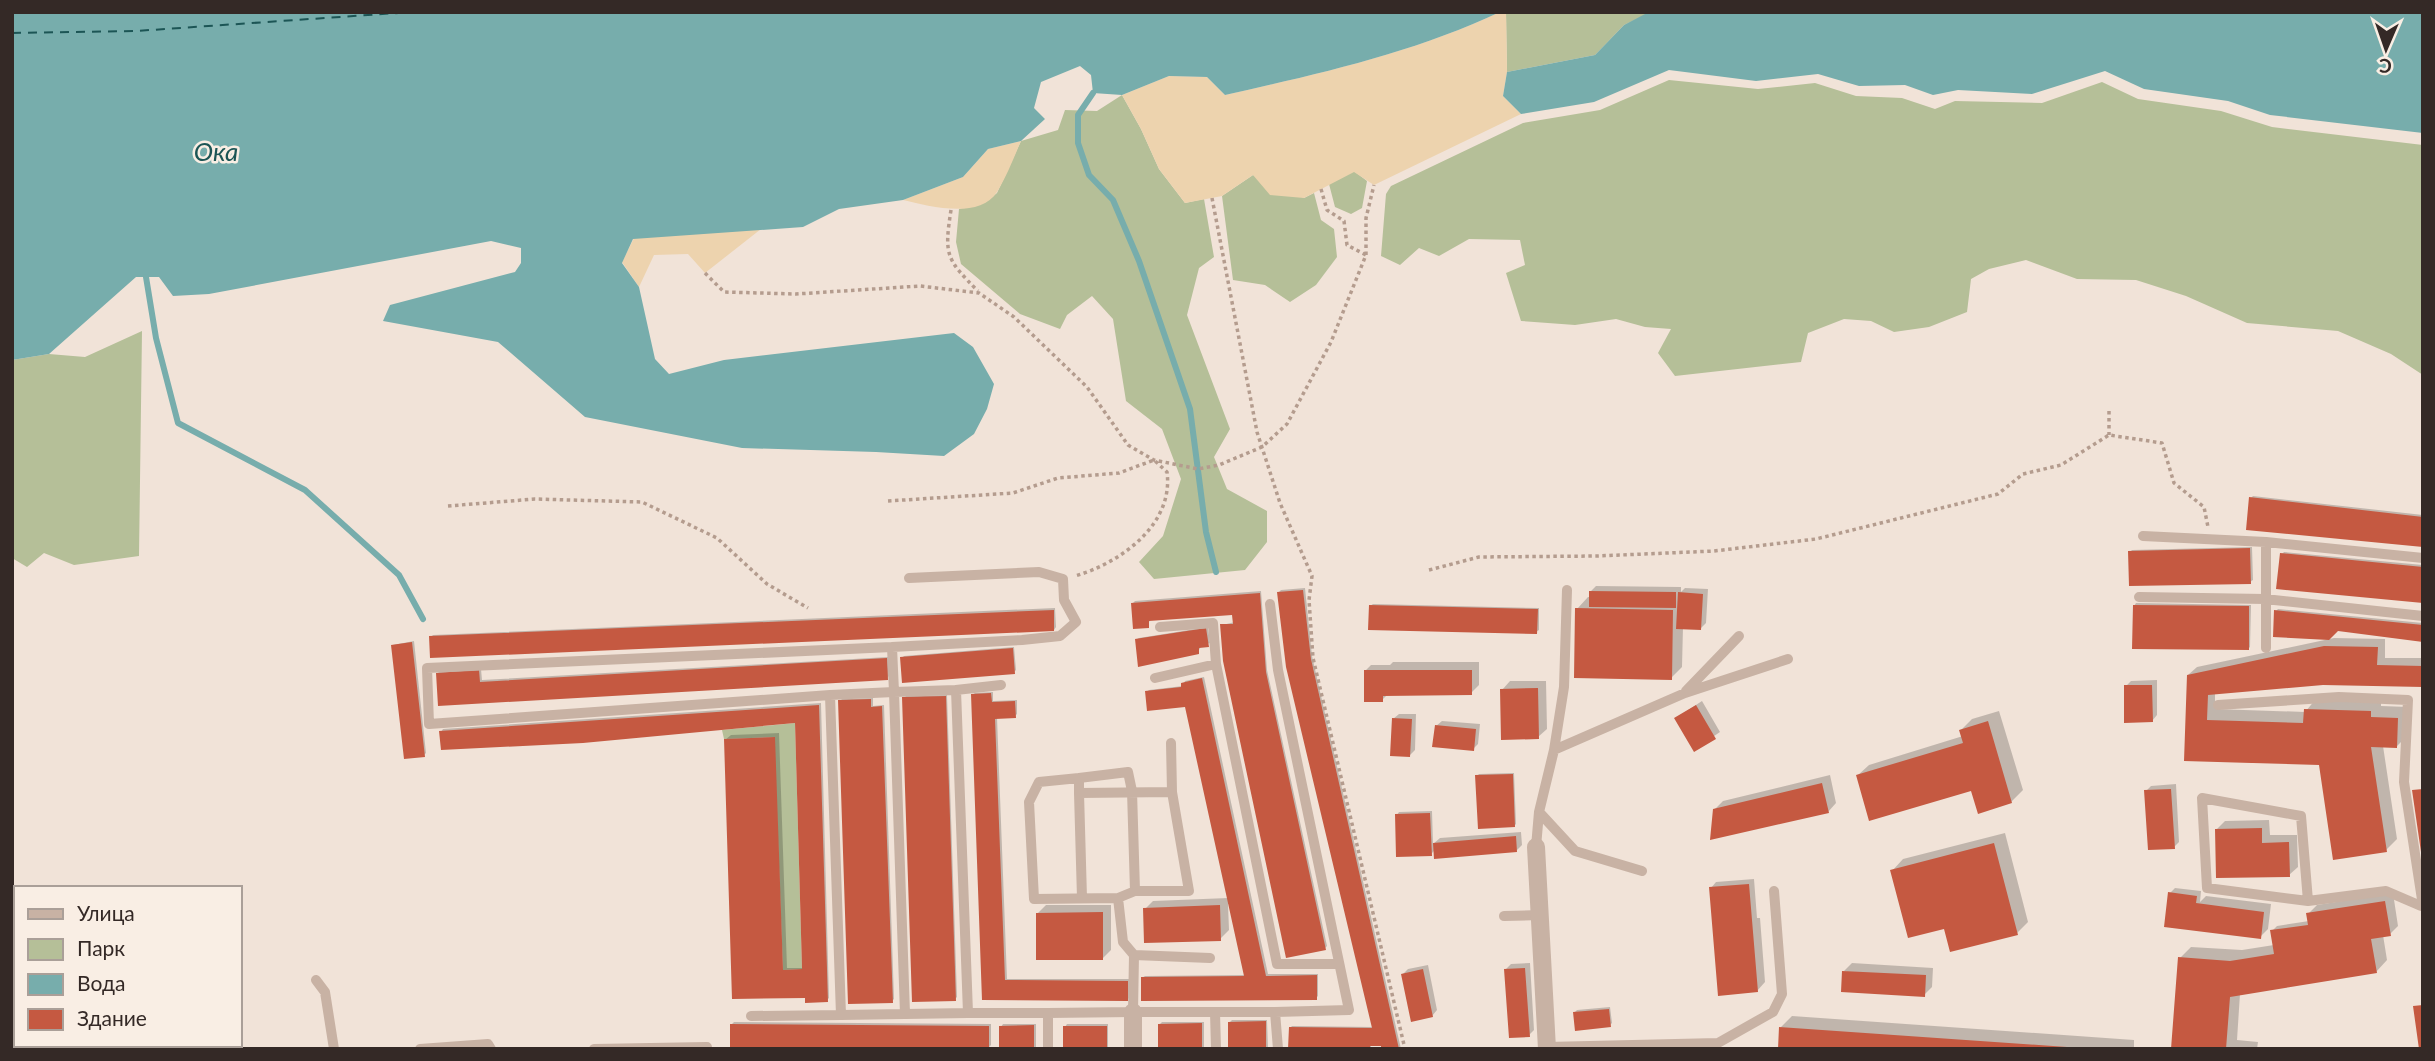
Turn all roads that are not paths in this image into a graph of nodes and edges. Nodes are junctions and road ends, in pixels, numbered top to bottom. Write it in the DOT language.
graph roads {
  1 [pos="2143,536"];
  2 [pos="2266,542"];
  3 [pos="2423,558"];
  4 [pos="909,578"];
  5 [pos="1567,590"];
  6 [pos="2139,597"];
  7 [pos="2265,599"];
  8 [pos="1270,604"];
  9 [pos="2423,616"];
  10 [pos="1160,627"];
  11 [pos="1740,636"];
  12 [pos="892,647"];
  13 [pos="2266,648"];
  14 [pos="1788,659"];
  15 [pos="1216,664"];
  16 [pos="1155,678"];
  17 [pos="1001,685"];
  18 [pos="956,690"];
  19 [pos="894,692"];
  20 [pos="1685,693"];
  21 [pos="830,695"];
  22 [pos="2218,705"];
  23 [pos="1171,743"];
  24 [pos="1554,750"];
  25 [pos="1079,778"];
  26 [pos="1132,792"];
  27 [pos="1172,792"];
  28 [pos="1079,793"];
  29 [pos="1539,812"];
  30 [pos="1536,847"];
  31 [pos="1642,871"];
  32 [pos="1135,891"];
  33 [pos="1774,891"];
  34 [pos="1082,898"];
  35 [pos="1118,898"];
  36 [pos="2308,901"];
  37 [pos="2422,906"];
  38 [pos="1540,915"];
  39 [pos="1504,916"];
  40 [pos="1133,955"];
  41 [pos="1210,958"];
  42 [pos="1339,964"];
  43 [pos="316,980"];
  44 [pos="1133,1012"];
  45 [pos="1215,1012"];
  46 [pos="1275,1012"];
  47 [pos="968,1013"];
  48 [pos="1048,1013"];
  49 [pos="841,1014"];
  50 [pos="905,1014"];
  51 [pos="751,1016"];
  52 [pos="707,1047"];
  53 [pos="1547,1048"];
  54 [pos="334,1049"];
  55 [pos="420,1049"];
  56 [pos="491,1049"];
  57 [pos="594,1049"];
  58 [pos="1048,1049"];
  59 [pos="1133,1049"];
  60 [pos="1216,1049"];
  61 [pos="1278,1049"];
  1 -- 2 [label="lane"];
  2 -- 3 [label="lane"];
  2 -- 7 [label="lane"];
  4 -- 12 [label="lane"];
  5 -- 24 [label="lane"];
  6 -- 7 [label="lane"];
  7 -- 9 [label="lane"];
  7 -- 13 [label="lane"];
  8 -- 42 [label="lane"];
  10 -- 15 [label="lane"];
  11 -- 20 [label="lane"];
  12 -- 19 [label="lane"];
  12 -- 21 [label="lane"];
  14 -- 20 [label="lane"];
  15 -- 16 [label="lane"];
  15 -- 42 [label="lane"];
  17 -- 18 [label="lane"];
  18 -- 19 [label="lane"];
  18 -- 47 [label="lane"];
  19 -- 21 [label="lane"];
  19 -- 50 [label="lane"];
  20 -- 24 [label="lane"];
  21 -- 49 [label="lane"];
  22 -- 37 [label="lane"];
  23 -- 27 [label="lane"];
  24 -- 29 [label="lane"];
  25 -- 26 [label="lane"];
  25 -- 28 [label="lane"];
  25 -- 34 [label="lane"];
  26 -- 27 [label="lane"];
  26 -- 28 [label="lane"];
  26 -- 32 [label="lane"];
  27 -- 32 [label="lane"];
  28 -- 34 [label="lane"];
  29 -- 30 [label="lane"];
  29 -- 31 [label="lane"];
  30 -- 38 [label="street"];
  32 -- 35 [label="lane"];
  33 -- 53 [label="lane"];
  34 -- 35 [label="lane"];
  35 -- 40 [label="lane"];
  36 -- 36 [label="lane"];
  36 -- 37 [label="lane"];
  38 -- 39 [label="lane"];
  38 -- 53 [label="street"];
  40 -- 41 [label="lane"];
  40 -- 44 [label="lane"];
  42 -- 46 [label="lane"];
  43 -- 54 [label="lane"];
  44 -- 45 [label="lane"];
  44 -- 48 [label="lane"];
  44 -- 59 [label="street"];
  45 -- 46 [label="lane"];
  45 -- 60 [label="lane"];
  46 -- 61 [label="lane"];
  47 -- 48 [label="lane"];
  47 -- 50 [label="lane"];
  48 -- 58 [label="lane"];
  49 -- 50 [label="lane"];
  49 -- 51 [label="lane"];
  52 -- 57 [label="lane"];
  55 -- 56 [label="lane"];
}
